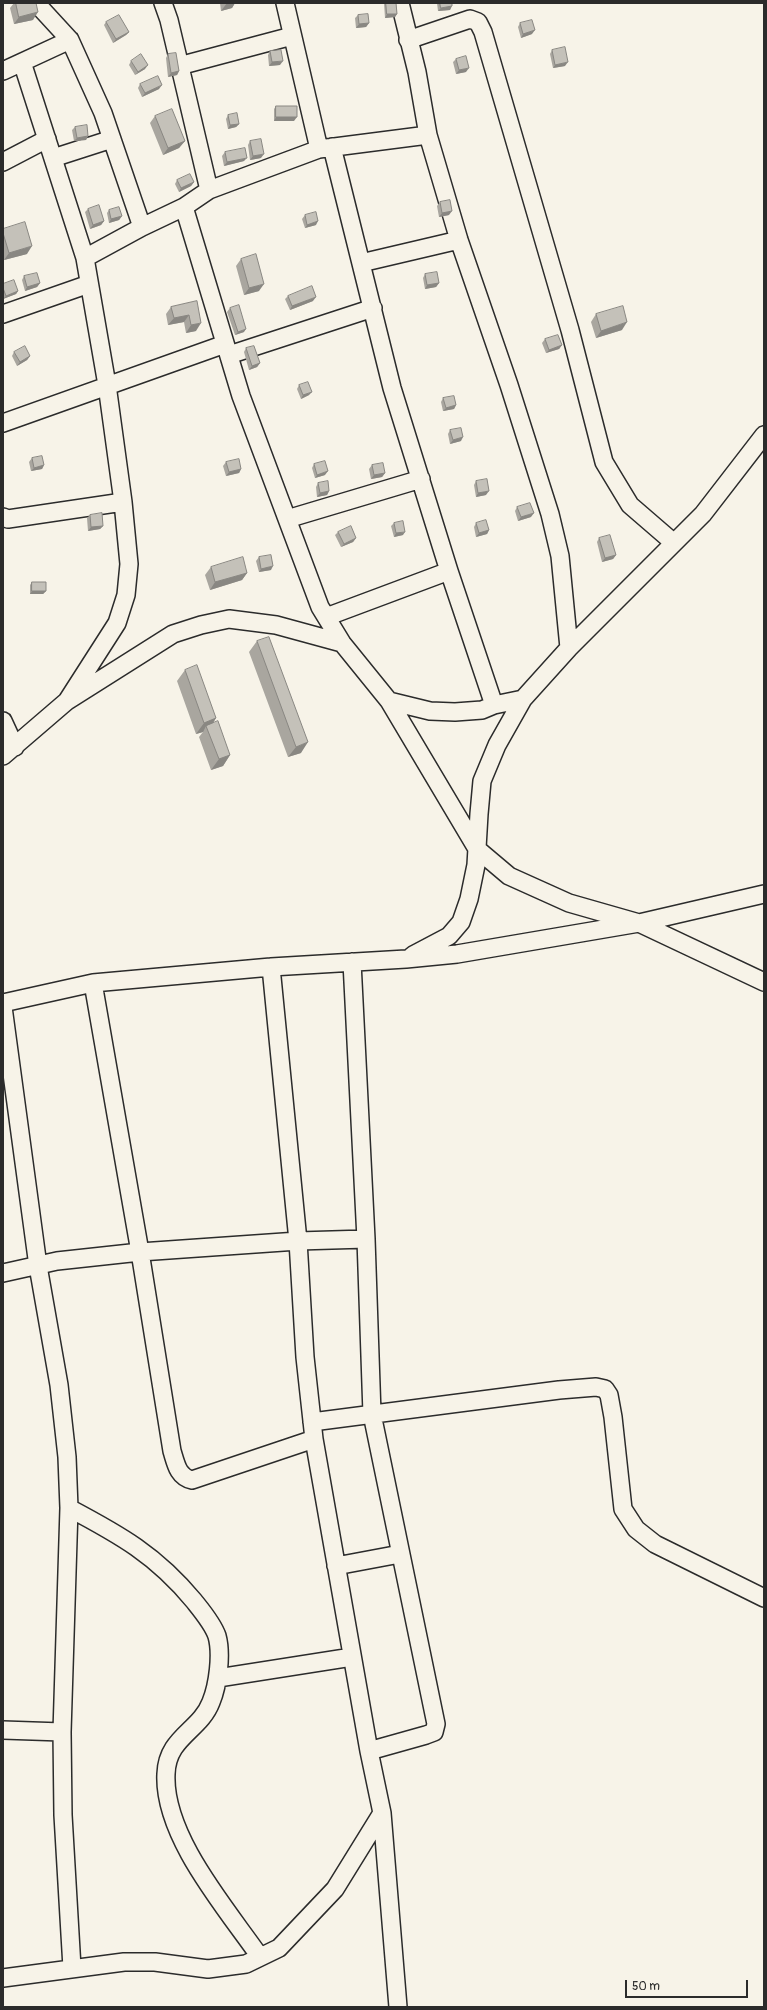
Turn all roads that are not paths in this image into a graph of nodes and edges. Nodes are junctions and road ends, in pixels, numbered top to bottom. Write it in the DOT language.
graph roads {
  1 [pos="36,3"];
  2 [pos="163,3"];
  3 [pos="285,3"];
  4 [pos="400,3"];
  5 [pos="292,36"];
  6 [pos="70,40"];
  7 [pos="408,40"];
  8 [pos="22,62"];
  9 [pos="179,66"];
  10 [pos="3,71"];
  11 [pos="428,135"];
  12 [pos="47,139"];
  13 [pos="112,139"];
  14 [pos="325,148"];
  15 [pos="53,158"];
  16 [pos="3,162"];
  17 [pos="209,190"];
  18 [pos="184,207"];
  19 [pos="142,227"];
  20 [pos="459,240"];
  21 [pos="85,258"];
  22 [pos="361,263"];
  23 [pos="89,284"];
  24 [pos="373,308"];
  25 [pos="3,314"];
  26 [pos="227,350"];
  27 [pos="107,386"];
  28 [pos="3,423"];
  29 [pos="764,435"];
  30 [pos="420,479"];
  31 [pos="123,502"];
  32 [pos="3,518"];
  33 [pos="287,519"];
  34 [pos="674,543"];
  35 [pos="449,571"];
  36 [pos="326,617"];
  37 [pos="342,643"];
  38 [pos="569,648"];
  39 [pos="523,699"];
  40 [pos="67,701"];
  41 [pos="389,701"];
  42 [pos="494,705"];
  43 [pos="3,721"];
  44 [pos="9,751"];
  45 [pos="477,849"];
  46 [pos="764,894"];
  47 [pos="639,923"];
  48 [pos="406,959"];
  49 [pos="352,962"];
  50 [pos="271,967"];
  51 [pos="764,982"];
  52 [pos="93,983"];
  53 [pos="3,1003"];
  54 [pos="3,1007"];
  55 [pos="366,1239"];
  56 [pos="298,1241"];
  57 [pos="140,1252"];
  58 [pos="38,1266"];
  59 [pos="3,1273"];
  60 [pos="372,1414"];
  61 [pos="312,1422"];
  62 [pos="314,1439"];
  63 [pos="69,1508"];
  64 [pos="400,1554"];
  65 [pos="336,1566"];
  66 [pos="764,1598"];
  67 [pos="352,1657"];
  68 [pos="218,1678"];
  69 [pos="3,1730"];
  70 [pos="62,1732"];
  71 [pos="368,1751"];
  72 [pos="382,1814"];
  73 [pos="260,1957"];
  74 [pos="72,1968"];
  75 [pos="3,1978"];
  76 [pos="398,2007"];
  1 -- 6 [label="street"];
  2 -- 9 [label="street"];
  3 -- 5 [label="street"];
  4 -- 7 [label="street"];
  5 -- 9 [label="street"];
  5 -- 14 [label="street"];
  6 -- 8 [label="street"];
  6 -- 13 [label="street"];
  7 -- 11 [label="street"];
  7 -- 34 [label="street"];
  8 -- 10 [label="street"];
  8 -- 12 [label="street"];
  9 -- 17 [label="street"];
  11 -- 14 [label="street"];
  11 -- 20 [label="street"];
  12 -- 15 [label="street"];
  12 -- 16 [label="street"];
  13 -- 15 [label="street"];
  13 -- 19 [label="street"];
  14 -- 17 [label="street"];
  14 -- 22 [label="street"];
  15 -- 21 [label="street"];
  17 -- 18 [label="street"];
  18 -- 19 [label="street"];
  18 -- 26 [label="street"];
  19 -- 21 [label="street"];
  20 -- 22 [label="street"];
  20 -- 38 [label="street"];
  21 -- 23 [label="street"];
  22 -- 24 [label="street"];
  23 -- 25 [label="street"];
  23 -- 27 [label="street"];
  24 -- 26 [label="street"];
  24 -- 30 [label="street"];
  26 -- 27 [label="street"];
  26 -- 33 [label="street"];
  27 -- 28 [label="street"];
  27 -- 31 [label="street"];
  29 -- 34 [label="street"];
  30 -- 33 [label="street"];
  30 -- 35 [label="street"];
  31 -- 32 [label="street"];
  31 -- 40 [label="street"];
  33 -- 36 [label="street"];
  34 -- 38 [label="street"];
  35 -- 36 [label="street"];
  35 -- 42 [label="street"];
  36 -- 37 [label="street"];
  37 -- 40 [label="street"];
  37 -- 41 [label="street"];
  38 -- 39 [label="street"];
  39 -- 42 [label="street"];
  39 -- 45 [label="street"];
  40 -- 44 [label="street"];
  41 -- 42 [label="street"];
  41 -- 45 [label="street"];
  43 -- 44 [label="street"];
  45 -- 47 [label="street"];
  45 -- 48 [label="street"];
  46 -- 47 [label="street"];
  47 -- 48 [label="street"];
  47 -- 51 [label="street"];
  48 -- 49 [label="street"];
  49 -- 50 [label="street"];
  49 -- 55 [label="street"];
  50 -- 52 [label="street"];
  50 -- 56 [label="street"];
  52 -- 53 [label="street"];
  52 -- 57 [label="street"];
  54 -- 58 [label="street"];
  55 -- 56 [label="street"];
  55 -- 60 [label="street"];
  56 -- 57 [label="street"];
  56 -- 61 [label="street"];
  57 -- 58 [label="street"];
  57 -- 62 [label="street"];
  58 -- 59 [label="street"];
  58 -- 63 [label="street"];
  60 -- 61 [label="street"];
  60 -- 64 [label="street"];
  60 -- 66 [label="street"];
  61 -- 62 [label="street"];
  62 -- 65 [label="street"];
  63 -- 68 [label="street"];
  63 -- 70 [label="street"];
  64 -- 65 [label="street"];
  64 -- 71 [label="street"];
  65 -- 67 [label="street"];
  67 -- 68 [label="street"];
  67 -- 71 [label="street"];
  68 -- 73 [label="street"];
  69 -- 70 [label="street"];
  70 -- 74 [label="street"];
  71 -- 72 [label="street"];
  72 -- 73 [label="street"];
  72 -- 76 [label="street"];
  73 -- 74 [label="street"];
  74 -- 75 [label="street"];
}
